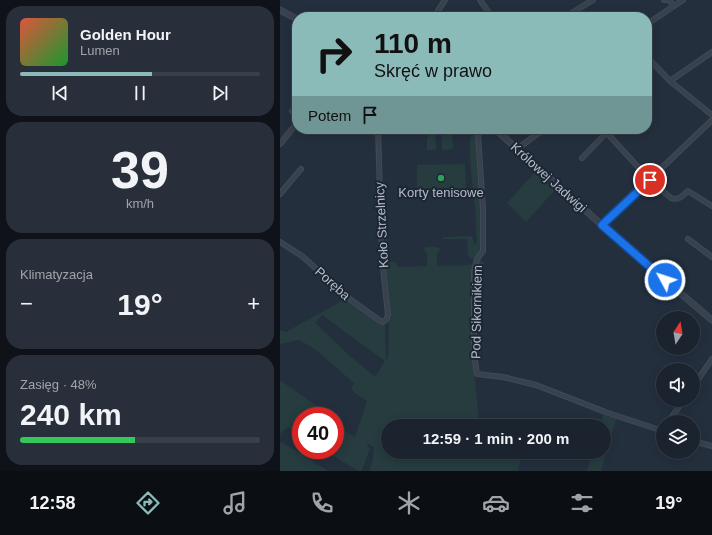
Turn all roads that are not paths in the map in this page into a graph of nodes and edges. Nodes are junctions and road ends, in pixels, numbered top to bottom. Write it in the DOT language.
graph roads {
  1 [pos="445,0"];
  2 [pos="480,0"];
  3 [pos="593,0"];
  4 [pos="664,0"];
  5 [pos="682,0"];
  6 [pos="674,6"];
  7 [pos="280,10"];
  8 [pos="437,12"];
  9 [pos="488,12"];
  10 [pos="573,12"];
  11 [pos="292,16"];
  12 [pos="652,21"];
  13 [pos="712,52"];
  14 [pos="652,63"];
  15 [pos="670,81"];
  16 [pos="712,115"];
  17 [pos="712,120"];
  18 [pos="292,129"];
  19 [pos="378,134"];
  20 [pos="479,134"];
  21 [pos="500,134"];
  22 [pos="537,134"];
  23 [pos="605,134"];
  24 [pos="611,134"];
  25 [pos="280,144"];
  26 [pos="517,149"];
  27 [pos="582,158"];
  28 [pos="300,169"];
  29 [pos="650,180"];
  30 [pos="280,194"];
  31 [pos="712,206"];
  32 [pos="602,225"];
  33 [pos="688,239"];
  34 [pos="280,242"];
  35 [pos="712,257"];
  36 [pos="386,320"];
  37 [pos="712,320"];
  38 [pos="712,359"];
  39 [pos="700,376"];
  40 [pos="656,429"];
  41 [pos="700,443"];
  42 [pos="712,446"];
  1 -- 8 [label="street"];
  2 -- 9 [label="street"];
  3 -- 10 [label="street"];
  4 -- 6 [label="street"];
  5 -- 6 [label="street"];
  6 -- 12 [label="street"];
  7 -- 11 [label="street"];
  13 -- 15 [label="street"];
  14 -- 15 [label="street"];
  15 -- 16 [label="street"];
  17 -- 29 [label="street"];
  18 -- 25 [label="street"];
  19 -- 36 [label="street, Koło Strzelnicy"];
  20 -- 40 [label="street, Pod Sikornikiem"];
  21 -- 26 [label="street, Królowej Jadwigi"];
  22 -- 26 [label="street"];
  23 -- 27 [label="street"];
  24 -- 29 [label="street"];
  26 -- 32 [label="street, Królowej Jadwigi"];
  28 -- 30 [label="street"];
  29 -- 31 [label="street"];
  29 -- 32 [label="street"];
  32 -- 37 [label="street, Królowej Jadwigi"];
  33 -- 35 [label="street"];
  34 -- 36 [label="street, Poręba"];
  38 -- 39 [label="street"];
  41 -- 42 [label="street"];
}
